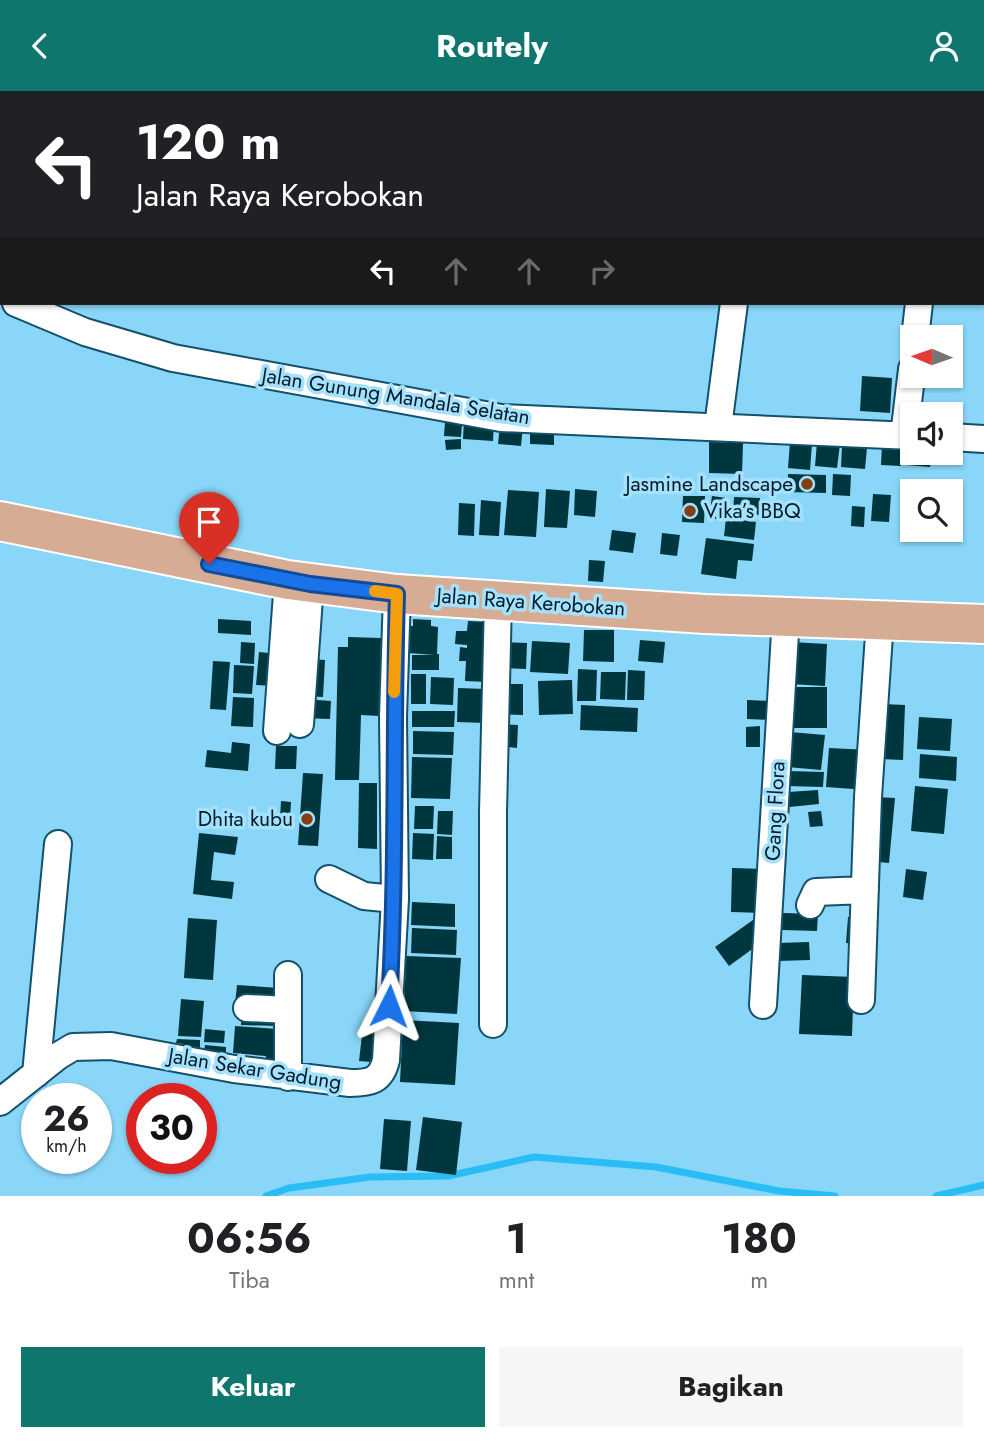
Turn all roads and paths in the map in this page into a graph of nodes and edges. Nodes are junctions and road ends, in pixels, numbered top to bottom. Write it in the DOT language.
graph roads {
  1 [pos="21,305"];
  2 [pos="734,305"];
  3 [pos="919,305"];
  4 [pos="916,325"];
  5 [pos="718,427"];
  6 [pos="900,436"];
  7 [pos="963,438"];
  8 [pos="984,439"];
  9 [pos="0,521"];
  10 [pos="299,582"];
  11 [pos="397,594"];
  12 [pos="498,600"];
  13 [pos="786,616"];
  14 [pos="880,620"];
  15 [pos="984,624"];
  16 [pos="289,727"];
  17 [pos="58,844"];
  18 [pos="329,879"];
  19 [pos="865,890"];
  20 [pos="395,899"];
  21 [pos="810,905"];
  22 [pos="288,975"];
  23 [pos="861,1000"];
  24 [pos="763,1005"];
  25 [pos="247,1008"];
  26 [pos="288,1010"];
  27 [pos="493,1024"];
  28 [pos="36,1074"];
  29 [pos="288,1077"];
  30 [pos="0,1101"];
  1 -- 5 [label="street, Jalan Gunung Mandala Selatan"];
  2 -- 5 [label="street"];
  3 -- 4 [label="street"];
  5 -- 6 [label="street, Jalan Gunung Mandala Selatan"];
  7 -- 8 [label="street"];
  9 -- 10 [label="main road, Jalan Raya Kerobokan"];
  10 -- 11 [label="main road, Jalan Raya Kerobokan"];
  10 -- 16 [label="street"];
  11 -- 12 [label="main road, Jalan Raya Kerobokan"];
  11 -- 20 [label="street, Jalan Sekar Gadung"];
  12 -- 13 [label="main road, Jalan Raya Kerobokan"];
  12 -- 27 [label="street"];
  13 -- 14 [label="main road, Jalan Raya Kerobokan"];
  13 -- 24 [label="street, Gang Flora"];
  14 -- 15 [label="main road, Jalan Raya Kerobokan"];
  14 -- 19 [label="street"];
  17 -- 28 [label="street"];
  18 -- 20 [label="street"];
  19 -- 21 [label="street"];
  19 -- 23 [label="street"];
  20 -- 29 [label="street, Jalan Sekar Gadung"];
  22 -- 26 [label="street"];
  25 -- 26 [label="street"];
  26 -- 29 [label="street"];
  28 -- 29 [label="street, Jalan Sekar Gadung"];
  28 -- 30 [label="street, Jalan Sekar Gadung"];
}
